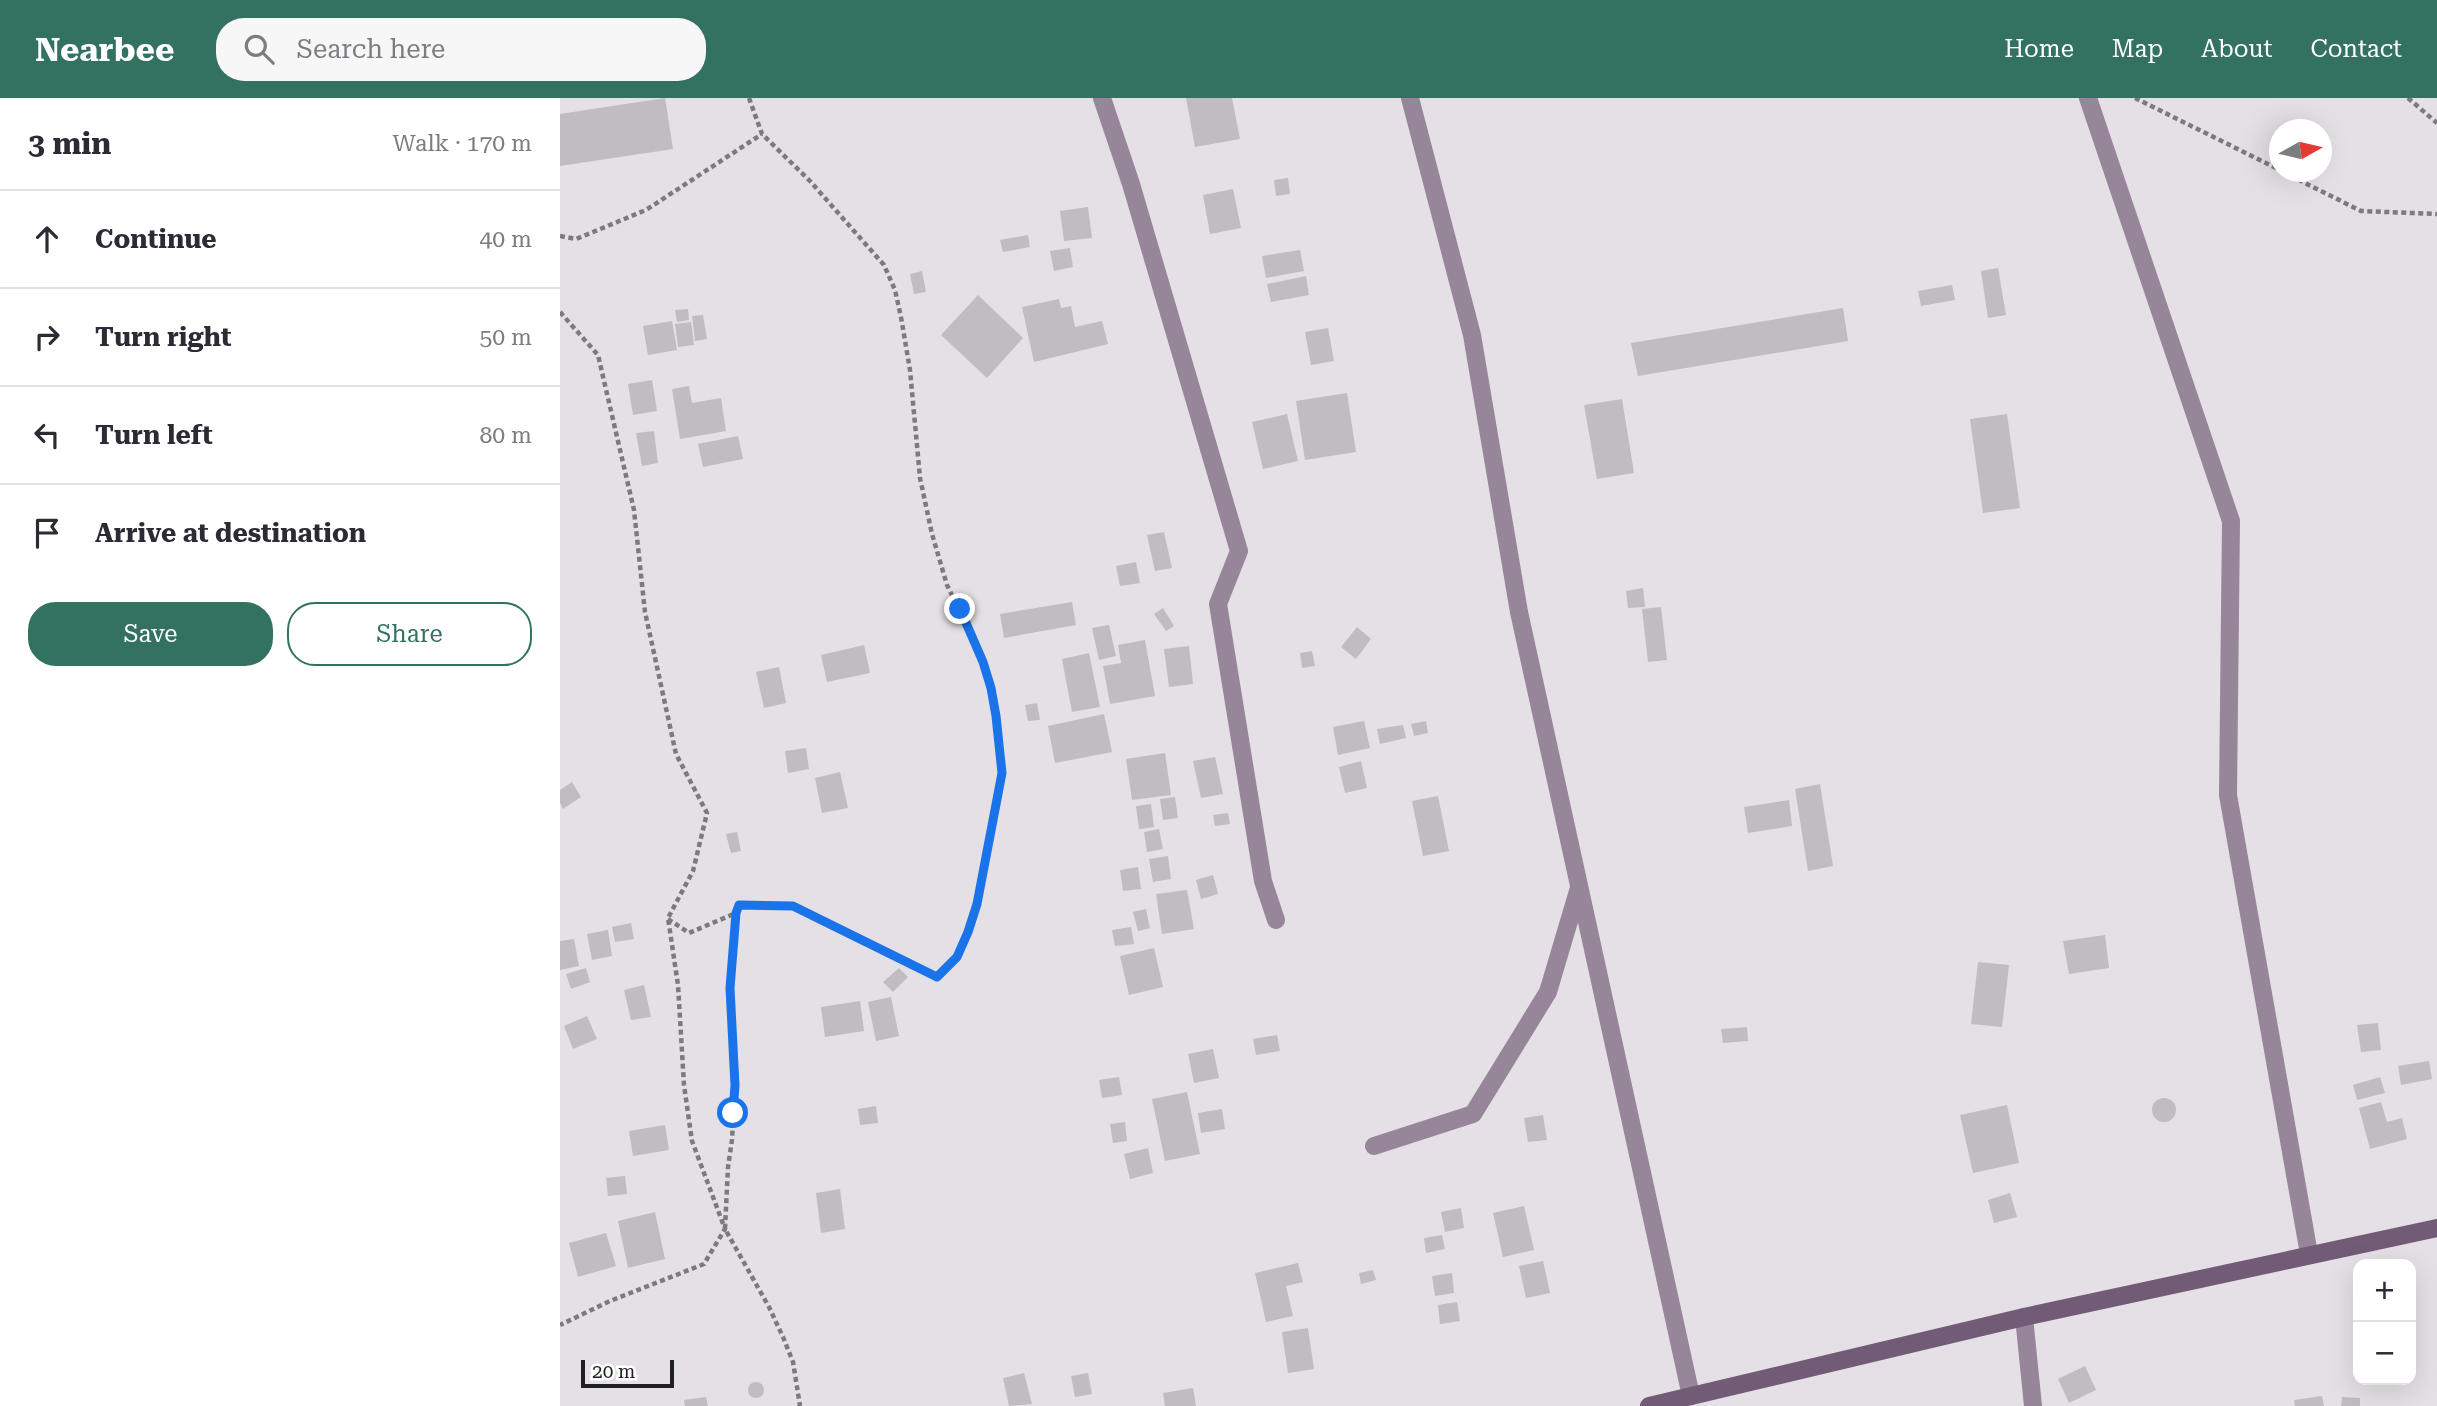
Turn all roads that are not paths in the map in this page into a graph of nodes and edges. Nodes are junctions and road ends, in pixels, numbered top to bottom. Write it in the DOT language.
graph roads {
  1 [pos="1102,98"];
  2 [pos="1409,98"];
  3 [pos="2088,98"];
  4 [pos="1579,890"];
  5 [pos="1276,920"];
  6 [pos="1374,1146"];
  7 [pos="2437,1228"];
  8 [pos="2309,1254"];
  9 [pos="2024,1317"];
  10 [pos="1691,1396"];
  11 [pos="1649,1406"];
  12 [pos="2033,1406"];
  1 -- 5 [label="street"];
  2 -- 4 [label="street"];
  3 -- 8 [label="street"];
  4 -- 6 [label="street"];
  4 -- 10 [label="street"];
  7 -- 8 [label="street"];
  8 -- 9 [label="street"];
  9 -- 10 [label="street"];
  9 -- 12 [label="street"];
  10 -- 11 [label="street"];
}
